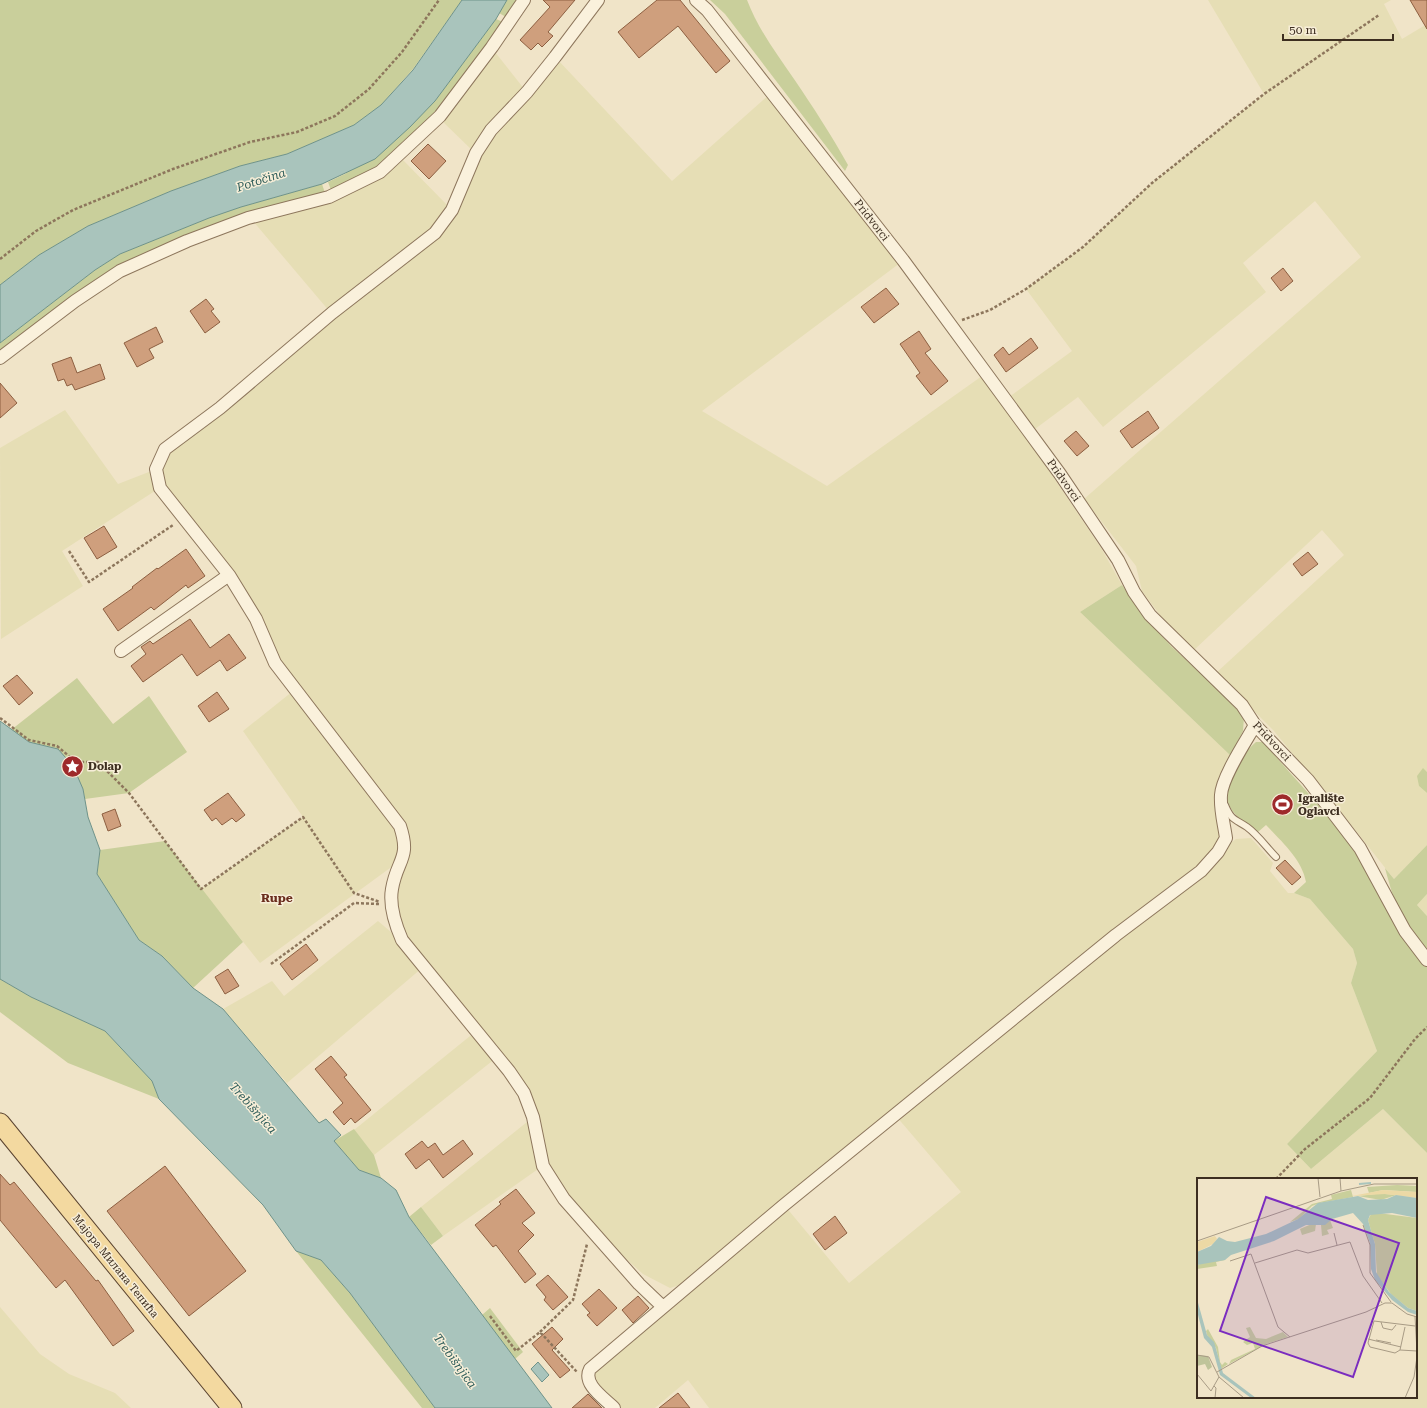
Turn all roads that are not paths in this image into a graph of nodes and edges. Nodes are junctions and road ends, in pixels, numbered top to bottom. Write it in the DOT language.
graph roads {
  1 [pos="524,0"];
  2 [pos="598,0"];
  3 [pos="696,0"];
  4 [pos="0,358"];
  5 [pos="229,575"];
  6 [pos="121,651"];
  7 [pos="1255,725"];
  8 [pos="1221,793"];
  9 [pos="1276,857"];
  10 [pos="1427,960"];
  11 [pos="0,1123"];
  12 [pos="662,1306"];
  13 [pos="232,1408"];
  14 [pos="614,1408"];
  1 -- 4 [label="street"];
  2 -- 5 [label="street"];
  3 -- 7 [label="street, Pridvorci"];
  5 -- 6 [label="street"];
  5 -- 12 [label="street"];
  7 -- 8 [label="street"];
  7 -- 10 [label="street, Pridvorci"];
  8 -- 9 [label="lane"];
  8 -- 12 [label="street"];
  11 -- 13 [label="main road, Мајора Милана Тепића"];
  12 -- 14 [label="street"];
}
